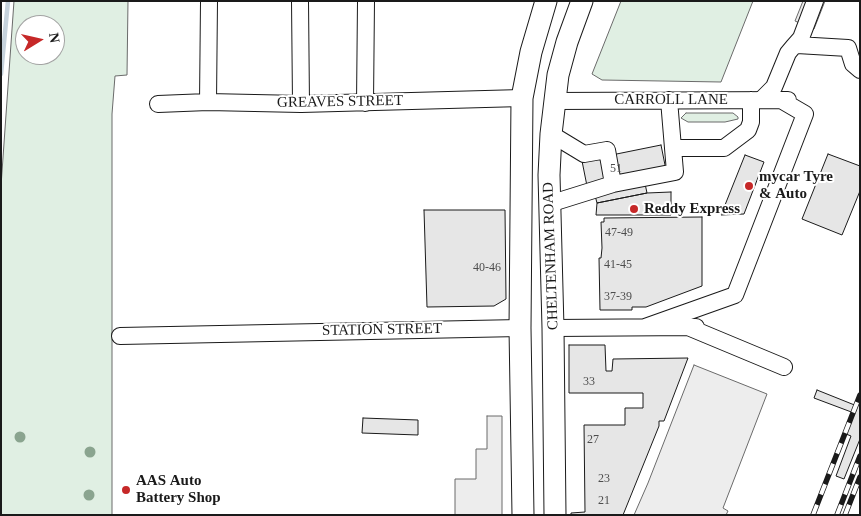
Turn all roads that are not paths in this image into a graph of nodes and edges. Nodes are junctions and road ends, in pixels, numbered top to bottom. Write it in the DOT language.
graph roads {
  1 [pos="209,1"];
  2 [pos="300,1"];
  3 [pos="366,1"];
  4 [pos="546,1"];
  5 [pos="582,1"];
  6 [pos="815,1"];
  7 [pos="793,46"];
  8 [pos="816,47"];
  9 [pos="860,70"];
  10 [pos="522,98"];
  11 [pos="669,100"];
  12 [pos="771,100"];
  13 [pos="554,101"];
  14 [pos="208,102"];
  15 [pos="365,102"];
  16 [pos="158,104"];
  17 [pos="301,104"];
  18 [pos="551,134"];
  19 [pos="673,148"];
  20 [pos="613,184"];
  21 [pos="549,204"];
  22 [pos="520,328"];
  23 [pos="553,328"];
  24 [pos="645,328"];
  25 [pos="120,336"];
  26 [pos="784,367"];
  27 [pos="523,515"];
  28 [pos="555,515"];
  1 -- 14 [label="street"];
  2 -- 17 [label="street"];
  3 -- 15 [label="street"];
  4 -- 10 [label="main road, CHELTENHAM ROAD"];
  5 -- 13 [label="main road, CHELTENHAM ROAD"];
  6 -- 7 [label="street"];
  7 -- 8 [label="street"];
  7 -- 12 [label="street"];
  8 -- 9 [label="street"];
  8 -- 12 [label="street"];
  10 -- 13 [label="main road"];
  10 -- 15 [label="street, GREAVES STREET"];
  10 -- 22 [label="main road, CHELTENHAM ROAD"];
  11 -- 12 [label="street, CARROLL LANE"];
  11 -- 13 [label="street, CARROLL LANE"];
  11 -- 19 [label="street"];
  12 -- 19 [label="street"];
  12 -- 24 [label="street, STATION STREET"];
  13 -- 18 [label="main road, CHELTENHAM ROAD"];
  14 -- 16 [label="street, GREAVES STREET"];
  14 -- 17 [label="street, GREAVES STREET"];
  15 -- 17 [label="street, GREAVES STREET"];
  18 -- 20 [label="street"];
  18 -- 21 [label="main road, CHELTENHAM ROAD"];
  19 -- 20 [label="street"];
  20 -- 21 [label="street"];
  21 -- 23 [label="main road, CHELTENHAM ROAD"];
  22 -- 23 [label="main road, STATION STREET"];
  22 -- 25 [label="street, STATION STREET"];
  22 -- 27 [label="main road, CHELTENHAM ROAD"];
  23 -- 24 [label="street, STATION STREET"];
  23 -- 28 [label="main road, CHELTENHAM ROAD"];
  24 -- 26 [label="street, STATION STREET"];
}
